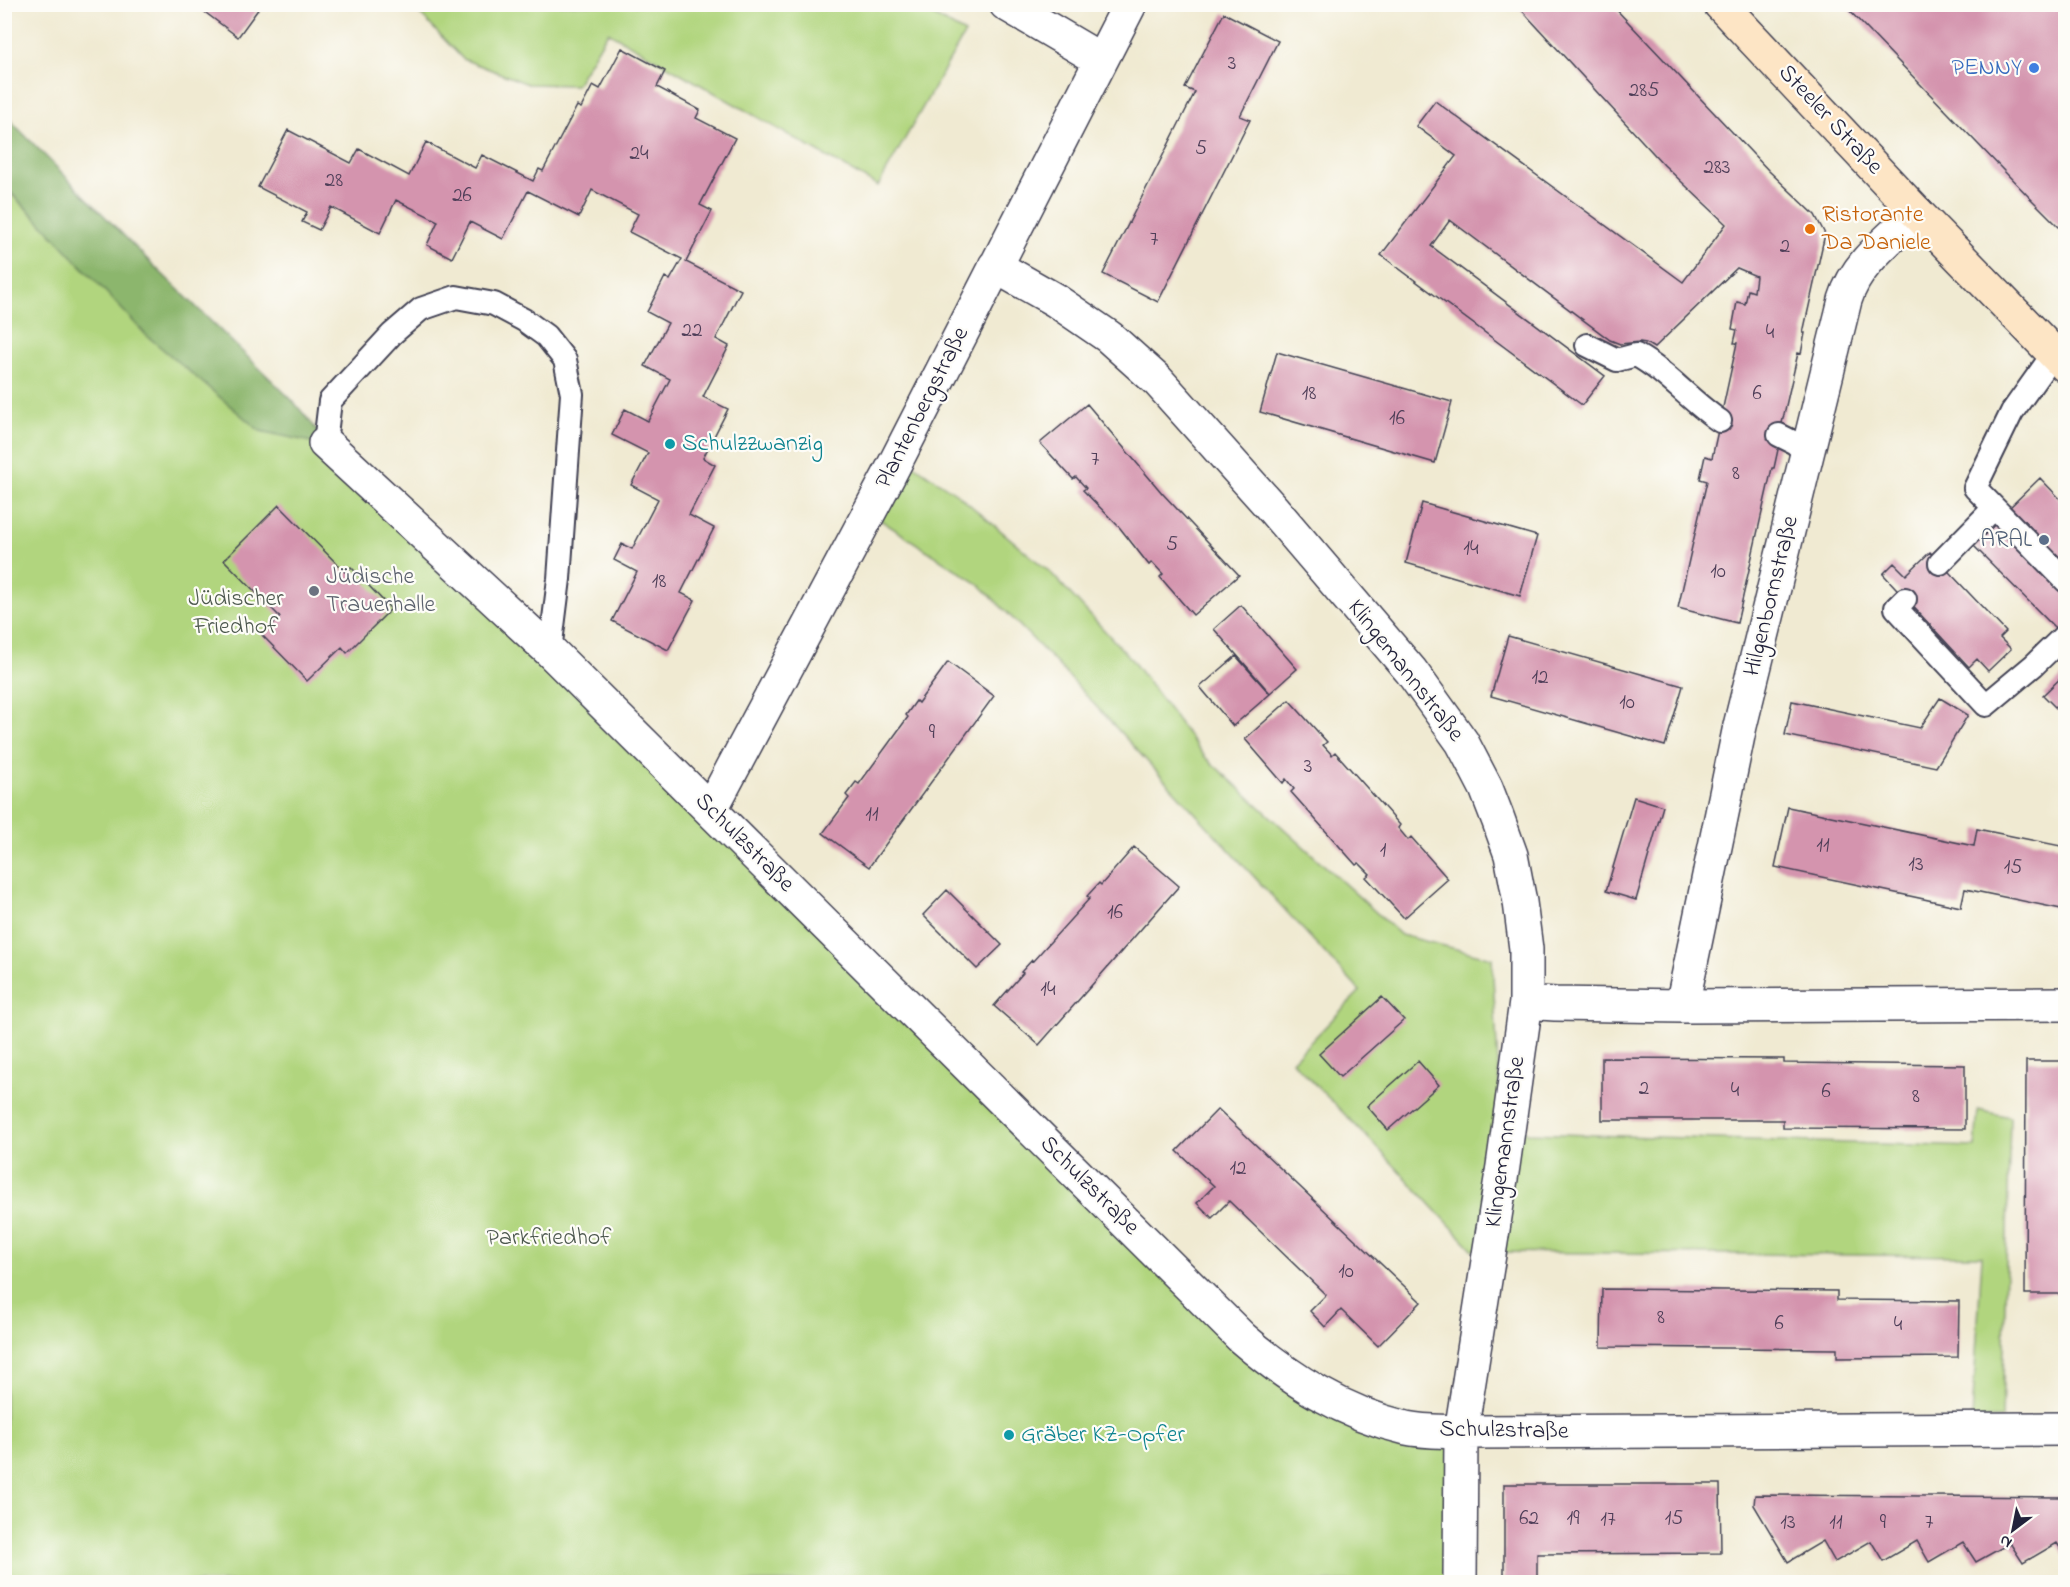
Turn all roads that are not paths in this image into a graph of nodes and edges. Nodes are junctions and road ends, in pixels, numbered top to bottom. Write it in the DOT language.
graph roads {
  1 [pos="1005,4"];
  2 [pos="1130,4"];
  3 [pos="1733,9"];
  4 [pos="1101,60"];
  5 [pos="1917,213"];
  6 [pos="995,266"];
  7 [pos="1587,345"];
  8 [pos="2060,359"];
  9 [pos="1720,421"];
  10 [pos="1779,435"];
  11 [pos="325,443"];
  12 [pos="1807,455"];
  13 [pos="1994,508"];
  14 [pos="1940,563"];
  15 [pos="2066,581"];
  16 [pos="1905,599"];
  17 [pos="2066,634"];
  18 [pos="550,651"];
  19 [pos="711,809"];
  20 [pos="1526,1002"];
  21 [pos="2066,1004"];
  22 [pos="1682,1006"];
  23 [pos="2066,1430"];
  24 [pos="1461,1432"];
  25 [pos="1460,1582"];
  1 -- 4 [label="street"];
  2 -- 4 [label="street, Plantenbergstraße"];
  3 -- 5 [label="main road, Steeler Straße"];
  4 -- 6 [label="street, Plantenbergstraße"];
  5 -- 8 [label="main road, Steeler Straße"];
  5 -- 12 [label="street, Hilgenbornstraße"];
  6 -- 19 [label="street, Plantenbergstraße"];
  6 -- 20 [label="street, Klingemannstraße"];
  7 -- 9 [label="lane"];
  8 -- 13 [label="lane"];
  10 -- 12 [label="lane"];
  11 -- 18 [label="street, Schulzstraße"];
  11 -- 18 [label="lane"];
  12 -- 22 [label="street, Hilgenbornstraße"];
  13 -- 14 [label="lane"];
  13 -- 15 [label="lane"];
  16 -- 17 [label="lane"];
  18 -- 19 [label="street, Schulzstraße"];
  19 -- 24 [label="street, Schulzstraße"];
  20 -- 22 [label="street"];
  20 -- 24 [label="street, Klingemannstraße"];
  21 -- 22 [label="street"];
  23 -- 24 [label="street, Schulzstraße"];
  24 -- 25 [label="street, Klingemannstraße"];
}
